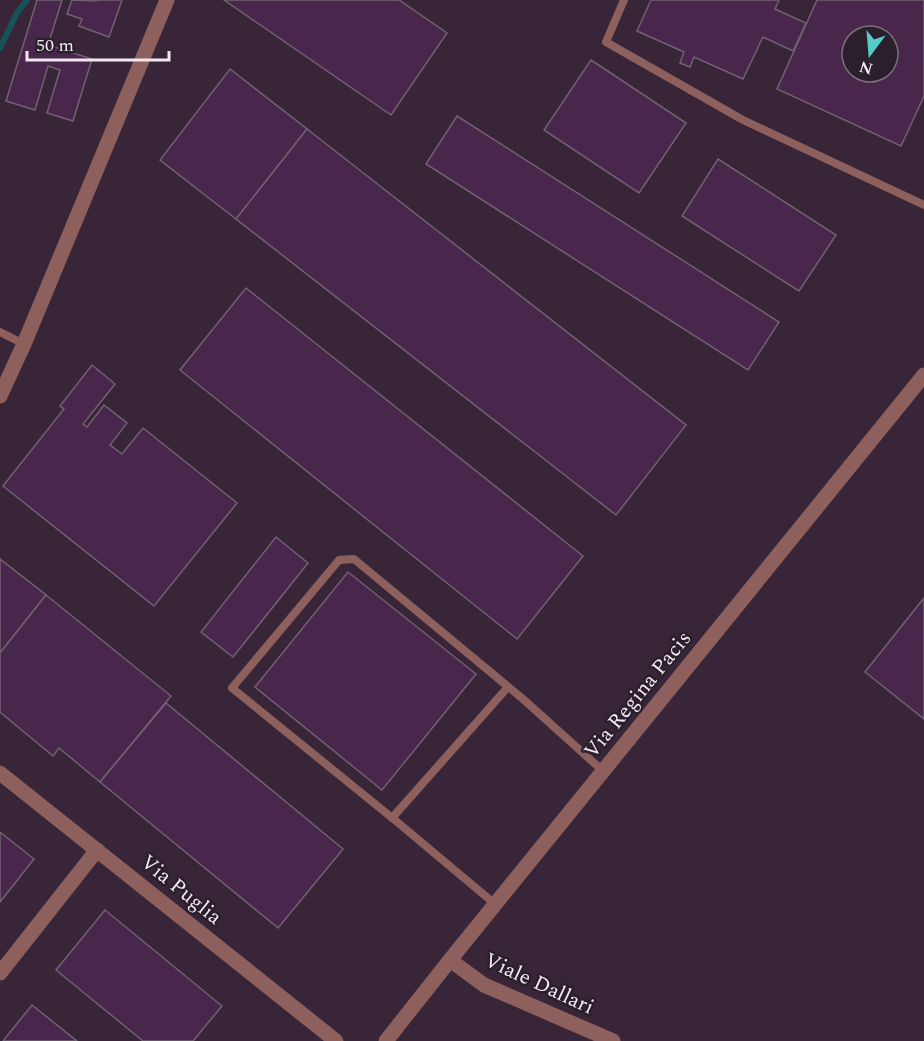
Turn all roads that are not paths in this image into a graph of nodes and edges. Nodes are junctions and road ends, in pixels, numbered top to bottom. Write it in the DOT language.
graph roads {
  1 [pos="167,0"];
  2 [pos="624,0"];
  3 [pos="924,206"];
  4 [pos="0,332"];
  5 [pos="24,344"];
  6 [pos="924,375"];
  7 [pos="0,396"];
  8 [pos="508,687"];
  9 [pos="603,771"];
  10 [pos="0,772"];
  11 [pos="392,818"];
  12 [pos="97,850"];
  13 [pos="495,904"];
  14 [pos="450,960"];
  15 [pos="0,973"];
  16 [pos="336,1041"];
  17 [pos="386,1041"];
  18 [pos="613,1041"];
  1 -- 5 [label="street"];
  2 -- 3 [label="lane"];
  4 -- 5 [label="lane"];
  5 -- 7 [label="street"];
  6 -- 9 [label="street, Via Regina Pacis"];
  8 -- 9 [label="lane"];
  8 -- 11 [label="lane"];
  8 -- 11 [label="lane"];
  9 -- 13 [label="street, Via Regina Pacis"];
  10 -- 12 [label="street, Via Puglia"];
  11 -- 13 [label="lane"];
  12 -- 15 [label="street"];
  12 -- 16 [label="street, Via Puglia"];
  13 -- 14 [label="street, Via Regina Pacis"];
  14 -- 17 [label="street, Via Regina Pacis"];
  14 -- 18 [label="street, Viale Dallari"];
}
